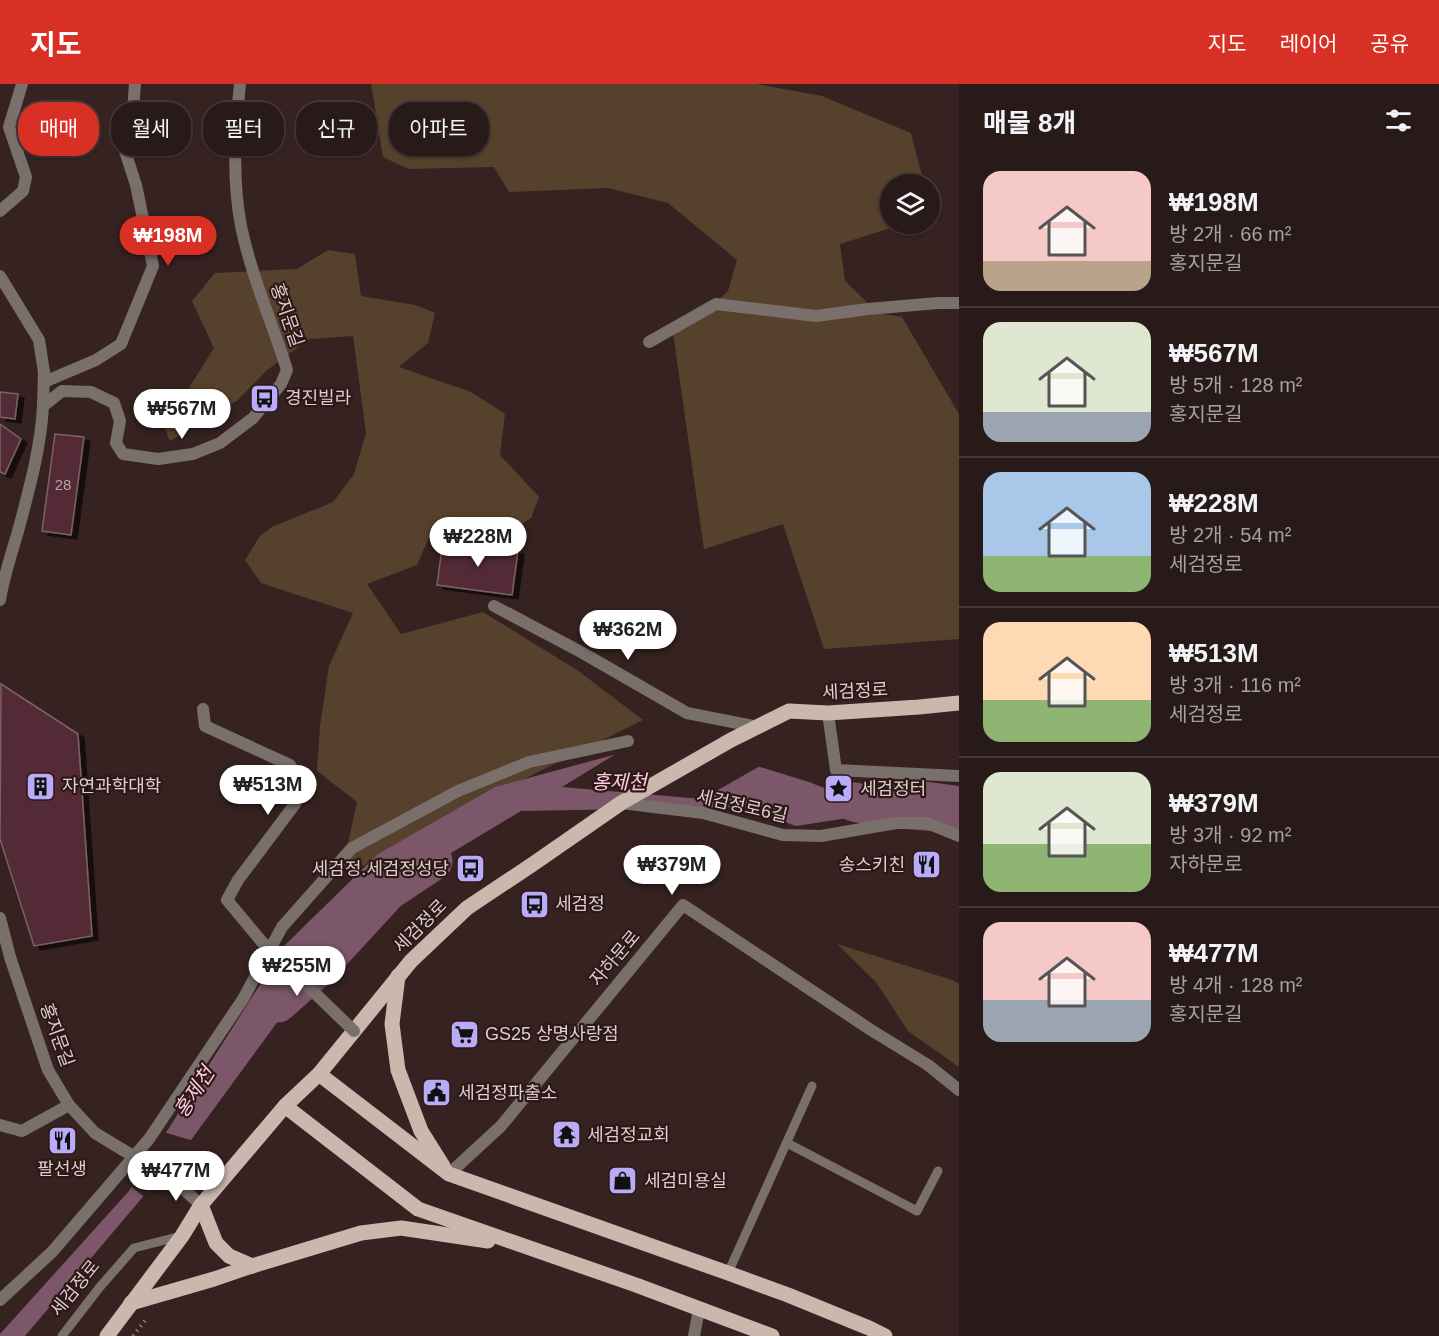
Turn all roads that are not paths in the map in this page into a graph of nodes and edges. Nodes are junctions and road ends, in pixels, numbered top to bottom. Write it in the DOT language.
graph roads {
  1 [pos="21,84"];
  2 [pos="135,84"];
  3 [pos="240,84"];
  4 [pos="0,211"];
  5 [pos="0,276"];
  6 [pos="959,303"];
  7 [pos="649,342"];
  8 [pos="44,382"];
  9 [pos="44,406"];
  10 [pos="0,600"];
  11 [pos="494,606"];
  12 [pos="959,703"];
  13 [pos="203,709"];
  14 [pos="828,713"];
  15 [pos="758,727"];
  16 [pos="628,741"];
  17 [pos="959,776"];
  18 [pos="621,803"];
  19 [pos="959,836"];
  20 [pos="0,918"];
  21 [pos="398,976"];
  22 [pos="354,1031"];
  23 [pos="319,1074"];
  24 [pos="812,1086"];
  25 [pos="959,1090"];
  26 [pos="69,1105"];
  27 [pos="285,1106"];
  28 [pos="0,1125"];
  29 [pos="787,1143"];
  30 [pos="938,1171"];
  31 [pos="449,1174"];
  32 [pos="201,1205"];
  33 [pos="183,1236"];
  34 [pos="519,1245"];
  35 [pos="252,1266"];
  36 [pos="728,1273"];
  37 [pos="0,1300"];
  38 [pos="131,1303"];
  39 [pos="699,1309"];
  40 [pos="62,1336"];
  41 [pos="107,1336"];
  42 [pos="694,1336"];
  43 [pos="772,1336"];
  44 [pos="885,1336"];
  1 -- 4 [label="street"];
  2 -- 8 [label="street"];
  3 -- 9 [label="street, 홍지문길 / 홍지문길"];
  5 -- 8 [label="street"];
  6 -- 7 [label="street"];
  8 -- 9 [label="street"];
  9 -- 10 [label="street"];
  11 -- 15 [label="street"];
  12 -- 14 [label="main road, 세검정로"];
  13 -- 22 [label="street, bridge"];
  14 -- 15 [label="main road, 세검정로"];
  14 -- 17 [label="street"];
  15 -- 18 [label="main road, 세검정로"];
  16 -- 37 [label="street"];
  18 -- 19 [label="street, 세검정로6길"];
  18 -- 21 [label="main road, 세검정로"];
  20 -- 26 [label="street, 홍지문길 / 홍지문길"];
  21 -- 22 [label="main road, 세검정로"];
  21 -- 31 [label="main road"];
  22 -- 23 [label="main road, 세검정로"];
  23 -- 27 [label="main road, 세검정로"];
  23 -- 31 [label="main road"];
  24 -- 29 [label="lane"];
  25 -- 31 [label="street, 자하문로"];
  26 -- 28 [label="street"];
  26 -- 32 [label="street, 홍지문길 / 홍지문길, bridge"];
  27 -- 32 [label="main road, 세검정로"];
  27 -- 34 [label="main road"];
  29 -- 30 [label="lane"];
  29 -- 36 [label="lane"];
  31 -- 36 [label="main road"];
  32 -- 33 [label="main road, 세검정로"];
  32 -- 35 [label="main road"];
  33 -- 38 [label="main road, 세검정로"];
  33 -- 40 [label="lane, 세검정로"];
  34 -- 35 [label="main road"];
  34 -- 39 [label="main road"];
  35 -- 38 [label="main road"];
  36 -- 44 [label="main road"];
  38 -- 41 [label="main road, 세검정로"];
  39 -- 42 [label="street"];
  39 -- 43 [label="main road"];
}
